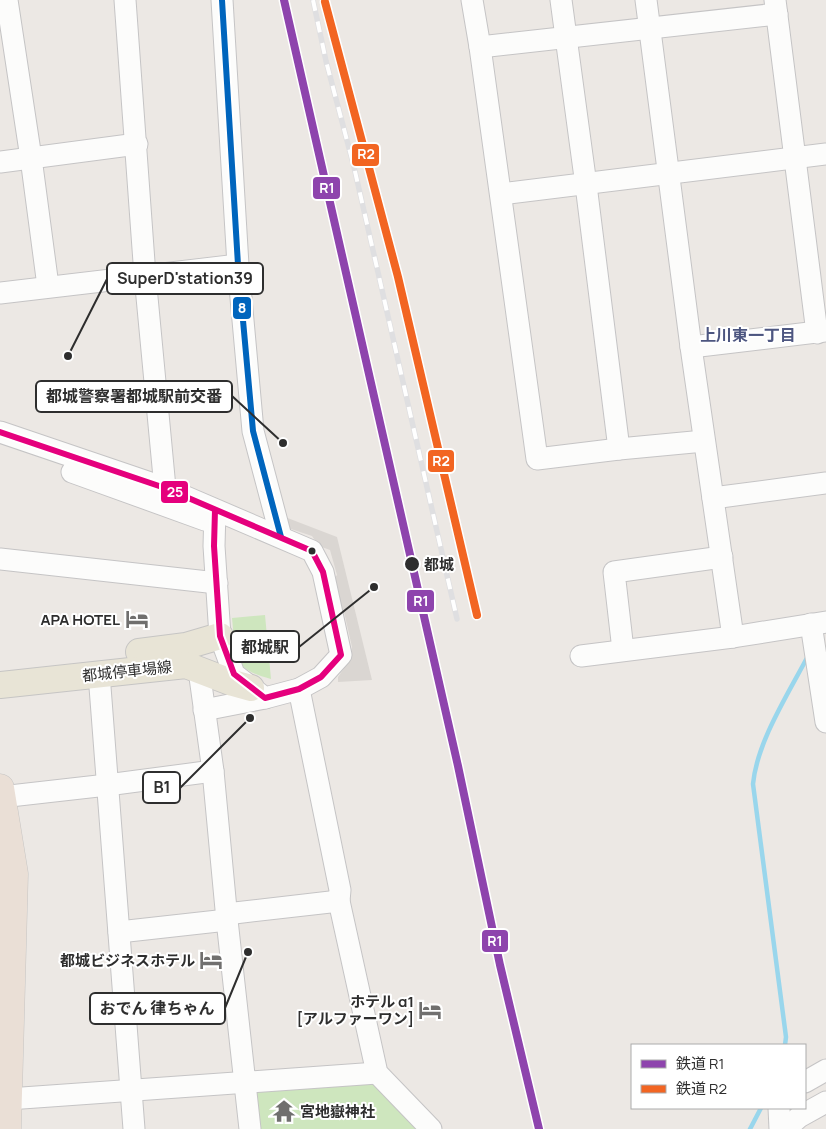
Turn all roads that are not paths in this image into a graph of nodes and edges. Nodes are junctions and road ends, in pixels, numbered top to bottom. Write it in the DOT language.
graph roads {
  1 [pos="7,0"];
  2 [pos="125,0"];
  3 [pos="222,0"];
  4 [pos="472,0"];
  5 [pos="561,0"];
  6 [pos="646,0"];
  7 [pos="776,7"];
  8 [pos="649,29"];
  9 [pos="565,38"];
  10 [pos="480,47"];
  11 [pos="137,144"];
  12 [pos="826,154"];
  13 [pos="31,158"];
  14 [pos="795,158"];
  15 [pos="0,162"];
  16 [pos="669,174"];
  17 [pos="586,185"];
  18 [pos="501,194"];
  19 [pos="238,265"];
  20 [pos="145,276"];
  21 [pos="48,286"];
  22 [pos="0,293"];
  23 [pos="822,332"];
  24 [pos="691,347"];
  25 [pos="0,432"];
  26 [pos="704,441"];
  27 [pos="0,446"];
  28 [pos="619,449"];
  29 [pos="826,483"];
  30 [pos="165,488"];
  31 [pos="713,498"];
  32 [pos="215,517"];
  33 [pos="281,537"];
  34 [pos="722,557"];
  35 [pos="0,559"];
  36 [pos="217,583"];
  37 [pos="819,623"];
  38 [pos="220,636"];
  39 [pos="733,637"];
  40 [pos="623,650"];
  41 [pos="581,656"];
  42 [pos="199,670"];
  43 [pos="0,671"];
  44 [pos="99,674"];
  45 [pos="0,685"];
  46 [pos="299,689"];
  47 [pos="258,693"];
  48 [pos="204,710"];
  49 [pos="826,722"];
  50 [pos="213,771"];
  51 [pos="107,785"];
  52 [pos="1,792"];
  53 [pos="7,874"];
  54 [pos="339,901"];
  55 [pos="227,917"];
  56 [pos="119,932"];
  57 [pos="826,1070"];
  58 [pos="377,1073"];
  59 [pos="806,1081"];
  60 [pos="245,1082"];
  61 [pos="131,1090"];
  62 [pos="8,1099"];
  63 [pos="826,1102"];
  64 [pos="779,1109"];
  65 [pos="7,1129"];
  66 [pos="134,1129"];
  67 [pos="250,1129"];
  68 [pos="431,1129"];
  69 [pos="780,1129"];
  70 [pos="786,1129"];
  1 -- 13 [label="street"];
  2 -- 11 [label="street"];
  3 -- 19 [label="street"];
  4 -- 10 [label="street"];
  5 -- 9 [label="street"];
  6 -- 8 [label="street"];
  7 -- 8 [label="street"];
  7 -- 14 [label="street"];
  8 -- 9 [label="street"];
  8 -- 16 [label="street"];
  9 -- 10 [label="street"];
  9 -- 17 [label="street"];
  10 -- 18 [label="street"];
  11 -- 13 [label="street"];
  11 -- 20 [label="street"];
  12 -- 14 [label="street"];
  13 -- 15 [label="street"];
  13 -- 21 [label="street"];
  14 -- 16 [label="street"];
  14 -- 23 [label="street"];
  16 -- 17 [label="street"];
  16 -- 24 [label="street"];
  17 -- 18 [label="street"];
  17 -- 28 [label="street"];
  18 -- 28 [label="street"];
  19 -- 20 [label="street"];
  19 -- 33 [label="street"];
  20 -- 21 [label="street"];
  20 -- 30 [label="street"];
  21 -- 22 [label="street"];
  23 -- 24 [label="street"];
  24 -- 26 [label="street"];
  25 -- 30 [label="street"];
  26 -- 28 [label="street"];
  26 -- 31 [label="street"];
  27 -- 32 [label="street"];
  29 -- 31 [label="street"];
  30 -- 32 [label="street"];
  31 -- 34 [label="street"];
  32 -- 33 [label="street"];
  32 -- 36 [label="street"];
  33 -- 46 [label="street"];
  34 -- 39 [label="street"];
  34 -- 40 [label="street"];
  35 -- 36 [label="street"];
  36 -- 38 [label="street"];
  37 -- 39 [label="street"];
  37 -- 49 [label="street"];
  38 -- 43 [label="main road, 都城停車場線"];
  38 -- 47 [label="street"];
  39 -- 40 [label="street"];
  40 -- 41 [label="street"];
  42 -- 44 [label="main road, 都城停車場線"];
  42 -- 47 [label="main road, 都城停車場線"];
  42 -- 48 [label="street"];
  44 -- 45 [label="main road, 都城停車場線"];
  44 -- 51 [label="street"];
  46 -- 47 [label="street"];
  46 -- 54 [label="street"];
  47 -- 48 [label="street"];
  48 -- 50 [label="street"];
  50 -- 51 [label="street"];
  50 -- 55 [label="street"];
  51 -- 52 [label="street"];
  51 -- 56 [label="street"];
  52 -- 53 [label="highway"];
  53 -- 62 [label="highway"];
  54 -- 55 [label="street"];
  54 -- 58 [label="street"];
  55 -- 56 [label="street"];
  55 -- 60 [label="street"];
  56 -- 61 [label="street"];
  57 -- 59 [label="street"];
  58 -- 60 [label="street"];
  58 -- 68 [label="street"];
  60 -- 61 [label="street"];
  60 -- 67 [label="street"];
  61 -- 62 [label="street"];
  61 -- 66 [label="street"];
  62 -- 65 [label="highway"];
  63 -- 70 [label="street"];
  64 -- 69 [label="street"];
}
